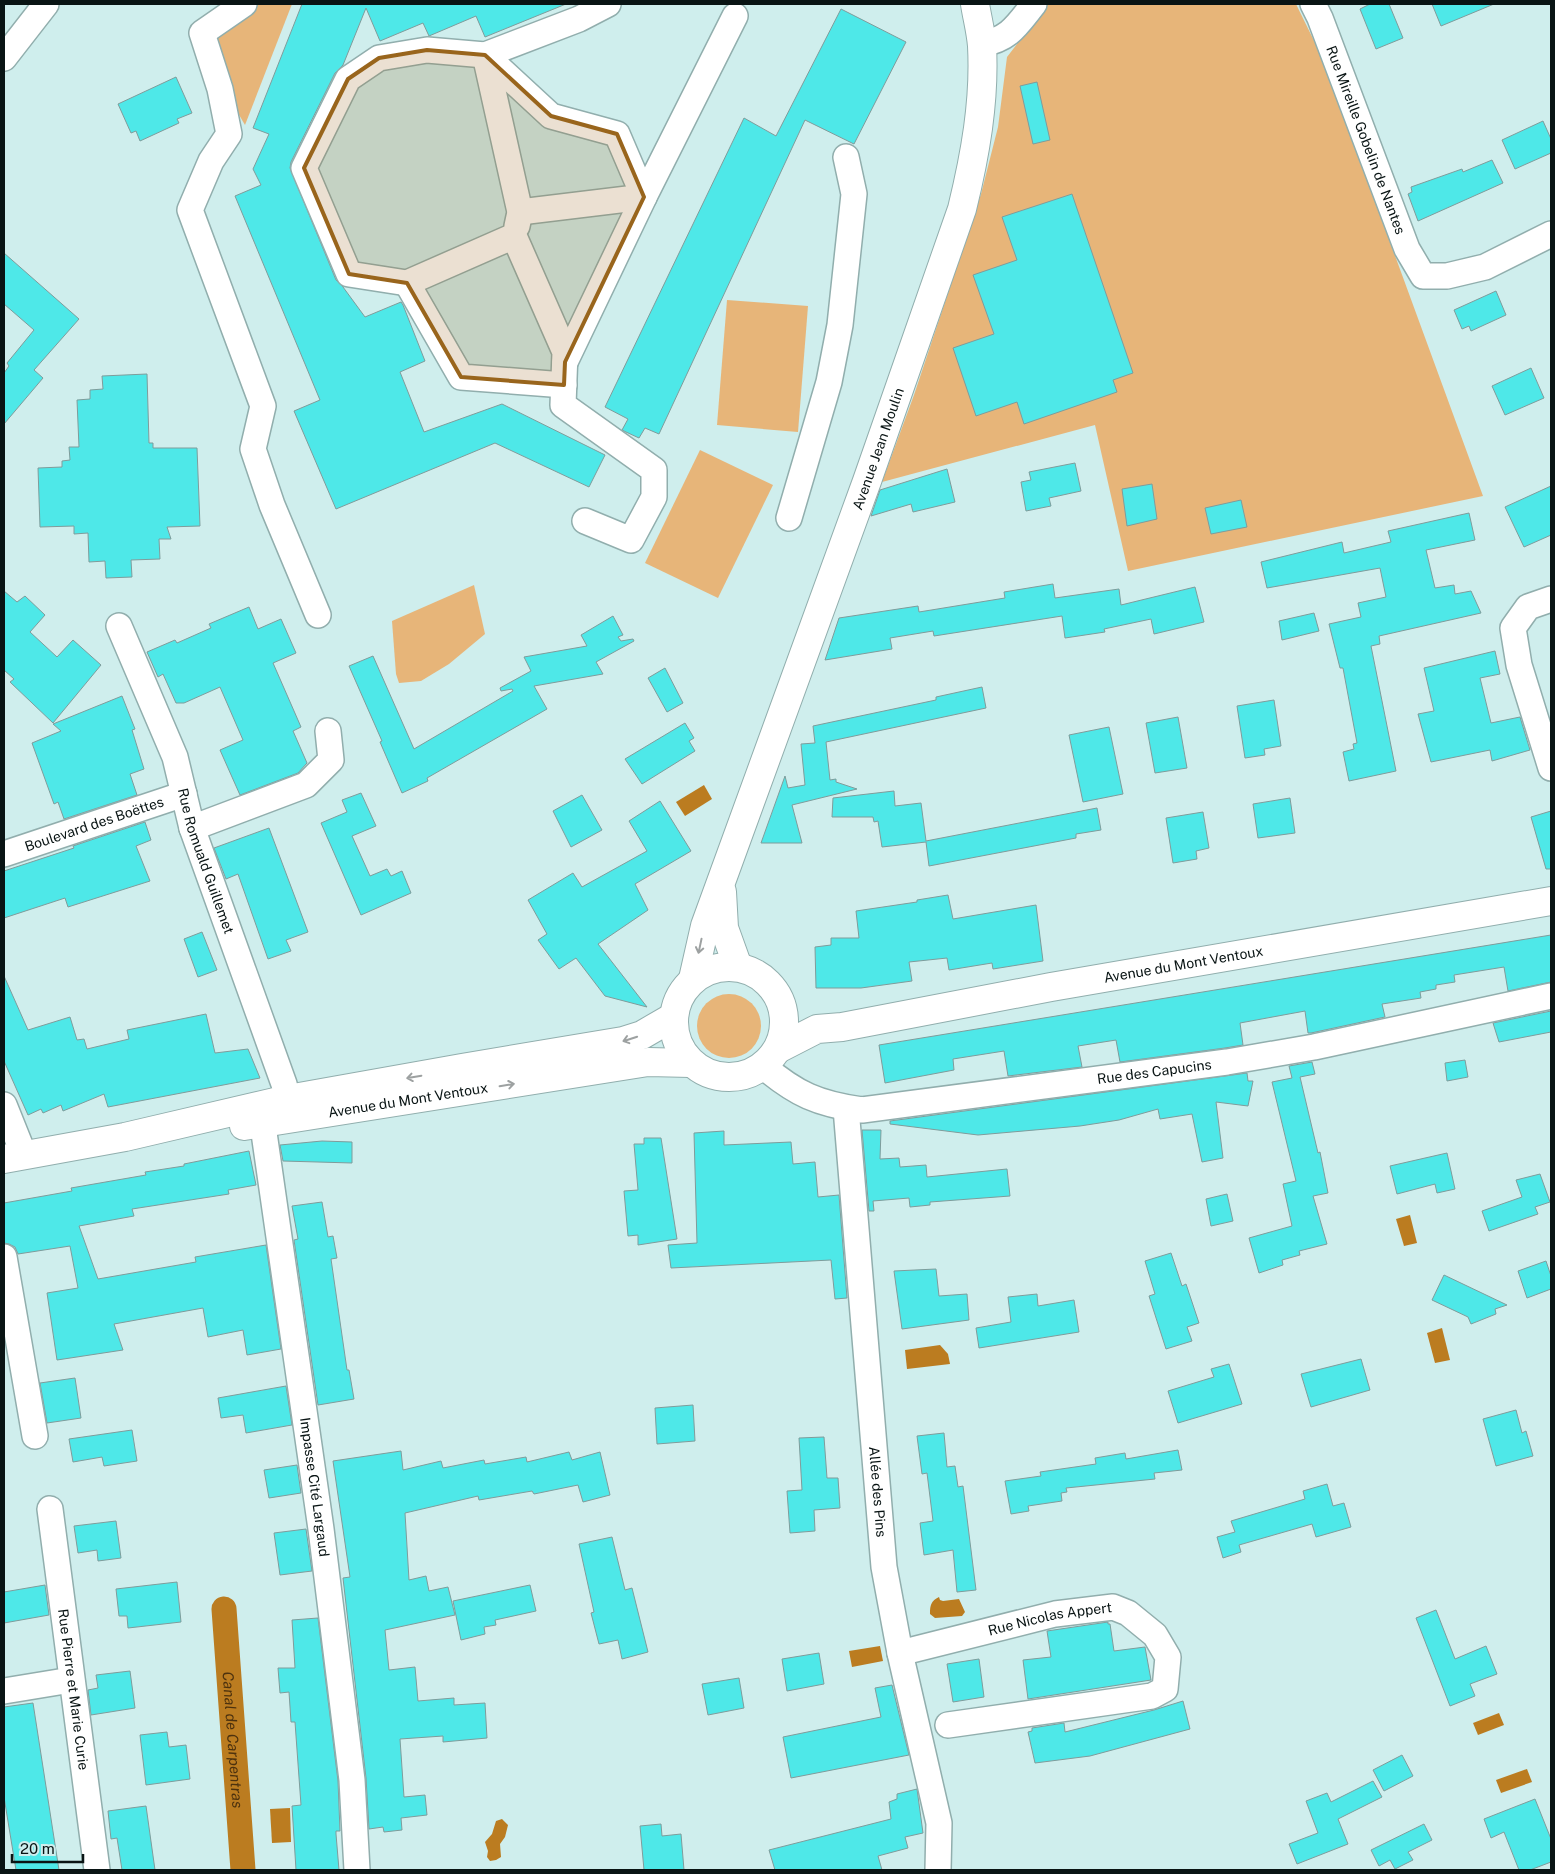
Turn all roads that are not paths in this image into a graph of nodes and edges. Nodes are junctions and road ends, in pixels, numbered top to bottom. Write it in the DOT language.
graph roads {
  1 [pos="46,4"];
  2 [pos="244,4"];
  3 [pos="608,4"];
  4 [pos="975,4"];
  5 [pos="1034,4"];
  6 [pos="1313,4"];
  7 [pos="735,16"];
  8 [pos="982,44"];
  9 [pos="485,56"];
  10 [pos="4,58"];
  11 [pos="846,157"];
  12 [pos="644,197"];
  13 [pos="520,212"];
  14 [pos="1551,234"];
  15 [pos="514,236"];
  16 [pos="407,283"];
  17 [pos="564,374"];
  18 [pos="789,518"];
  19 [pos="585,521"];
  20 [pos="1551,599"];
  21 [pos="318,615"];
  22 [pos="120,626"];
  23 [pos="328,731"];
  24 [pos="1551,768"];
  25 [pos="184,794"];
  26 [pos="192,828"];
  27 [pos="4,854"];
  28 [pos="721,883"];
  29 [pos="1551,901"];
  30 [pos="738,967"];
  31 [pos="693,979"];
  32 [pos="1551,996"];
  33 [pos="784,1010"];
  34 [pos="674,1017"];
  35 [pos="816,1029"];
  36 [pos="770,1057"];
  37 [pos="691,1063"];
  38 [pos="288,1100"];
  39 [pos="4,1105"];
  40 [pos="846,1108"];
  41 [pos="261,1115"];
  42 [pos="125,1137"];
  43 [pos="14,1157"];
  44 [pos="4,1257"];
  45 [pos="34,1436"];
  46 [pos="50,1509"];
  47 [pos="900,1653"];
  48 [pos="71,1680"];
  49 [pos="4,1690"];
  50 [pos="948,1726"];
  51 [pos="97,1870"];
  52 [pos="357,1870"];
  53 [pos="938,1870"];
  1 -- 10 [label="street"];
  2 -- 21 [label="street"];
  3 -- 9 [label="street"];
  4 -- 8 [label="main road, Avenue Jean Moulin"];
  5 -- 8 [label="street"];
  6 -- 14 [label="street, Rue Mireille Gobelin de Nantes"];
  7 -- 12 [label="street"];
  8 -- 28 [label="main road, Avenue Jean Moulin"];
  9 -- 12 [label="street"];
  9 -- 13 [label="street"];
  9 -- 16 [label="street"];
  11 -- 18 [label="street"];
  12 -- 13 [label="street"];
  12 -- 17 [label="street"];
  13 -- 15 [label="street"];
  15 -- 16 [label="street"];
  15 -- 17 [label="street"];
  16 -- 17 [label="street"];
  17 -- 19 [label="street"];
  20 -- 24 [label="street"];
  22 -- 25 [label="street, Rue Romuald Guillemet"];
  23 -- 26 [label="street"];
  25 -- 26 [label="street, Rue Romuald Guillemet"];
  25 -- 27 [label="street, Boulevard des Boëttes"];
  26 -- 38 [label="street, Rue Romuald Guillemet"];
  28 -- 30 [label="main road"];
  28 -- 31 [label="main road, Avenue Jean Moulin, one-way"];
  29 -- 35 [label="main road, Avenue du Mont Ventoux"];
  30 -- 31 [label="main road"];
  30 -- 33 [label="main road"];
  31 -- 34 [label="main road"];
  32 -- 40 [label="street, Rue des Capucins"];
  33 -- 35 [label="main road, Avenue du Mont Ventoux"];
  33 -- 36 [label="main road"];
  34 -- 37 [label="main road"];
  34 -- 38 [label="main road, Avenue du Mont Ventoux, one-way"];
  35 -- 36 [label="main road, Avenue du Mont Ventoux"];
  36 -- 37 [label="main road"];
  36 -- 40 [label="street, Rue des Capucins"];
  41 -- 37 [label="main road, Avenue du Mont Ventoux, one-way"];
  38 -- 41 [label="main road, Avenue du Mont Ventoux"];
  39 -- 43 [label="street"];
  40 -- 47 [label="street, Allée des Pins"];
  41 -- 42 [label="main road, Avenue du Mont Ventoux"];
  41 -- 42 [label="main road, Avenue du Mont Ventoux"];
  41 -- 52 [label="street, Impasse Cité Largaud"];
  42 -- 43 [label="main road, Avenue du Mont Ventoux"];
  44 -- 45 [label="street"];
  46 -- 48 [label="street, Rue Pierre et Marie Curie"];
  47 -- 50 [label="street, Rue Nicolas Appert"];
  47 -- 53 [label="street, Allée des Pins"];
  48 -- 49 [label="street"];
  48 -- 51 [label="street, Rue Pierre et Marie Curie"];
}
